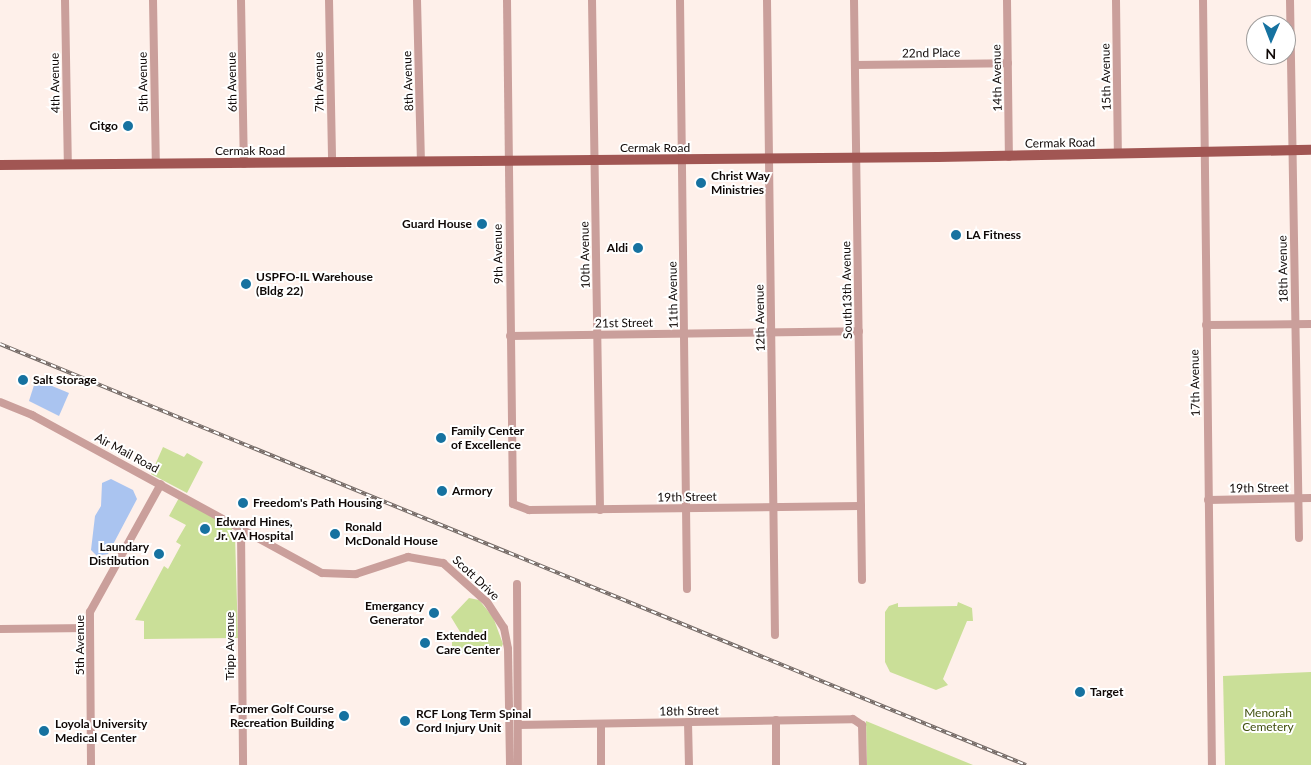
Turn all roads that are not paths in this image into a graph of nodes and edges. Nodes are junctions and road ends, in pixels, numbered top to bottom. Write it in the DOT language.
graph roads {
  1 [pos="65,0"];
  2 [pos="153,0"];
  3 [pos="241,0"];
  4 [pos="329,0"];
  5 [pos="417,0"];
  6 [pos="507,0"];
  7 [pos="592,0"];
  8 [pos="680,0"];
  9 [pos="767,0"];
  10 [pos="854,0"];
  11 [pos="1007,0"];
  12 [pos="1116,0"];
  13 [pos="1203,0"];
  14 [pos="1290,0"];
  15 [pos="1008,63"];
  16 [pos="855,65"];
  17 [pos="1293,150"];
  18 [pos="1311,150"];
  19 [pos="1203,152"];
  20 [pos="1118,154"];
  21 [pos="1009,156"];
  22 [pos="857,158"];
  23 [pos="770,159"];
  24 [pos="683,160"];
  25 [pos="595,161"];
  26 [pos="421,162"];
  27 [pos="509,162"];
  28 [pos="332,163"];
  29 [pos="156,164"];
  30 [pos="244,164"];
  31 [pos="0,165"];
  32 [pos="68,165"];
  33 [pos="1295,324"];
  34 [pos="1311,324"];
  35 [pos="1206,326"];
  36 [pos="859,331"];
  37 [pos="771,332"];
  38 [pos="684,334"];
  39 [pos="597,335"];
  40 [pos="510,336"];
  41 [pos="0,402"];
  42 [pos="161,484"];
  43 [pos="1297,498"];
  44 [pos="1311,498"];
  45 [pos="1208,500"];
  46 [pos="515,506"];
  47 [pos="861,506"];
  48 [pos="686,508"];
  49 [pos="774,508"];
  50 [pos="600,510"];
  51 [pos="241,528"];
  52 [pos="1298,538"];
  53 [pos="862,580"];
  54 [pos="517,584"];
  55 [pos="687,589"];
  56 [pos="90,628"];
  57 [pos="0,629"];
  58 [pos="775,635"];
  59 [pos="776,720"];
  60 [pos="688,722"];
  61 [pos="601,724"];
  62 [pos="518,725"];
  63 [pos="91,765"];
  64 [pos="243,765"];
  65 [pos="510,765"];
  66 [pos="518,765"];
  67 [pos="602,765"];
  68 [pos="689,765"];
  69 [pos="776,765"];
  70 [pos="863,765"];
  71 [pos="1212,765"];
  1 -- 32 [label="street, 4th Avenue"];
  2 -- 29 [label="street, 5th Avenue"];
  3 -- 30 [label="street, 6th Avenue"];
  4 -- 28 [label="street, 7th Avenue"];
  5 -- 26 [label="street, 8th Avenue"];
  6 -- 27 [label="street, 9th Avenue"];
  7 -- 25 [label="street, 10th Avenue"];
  8 -- 24 [label="street, 11th Avenue"];
  9 -- 23 [label="street, 12th Avenue"];
  10 -- 16 [label="street, South13th Avenue"];
  11 -- 15 [label="street, 14th Avenue"];
  12 -- 20 [label="street, 15th Avenue"];
  13 -- 19 [label="street, 17th Avenue"];
  14 -- 17 [label="street, 18th Avenue"];
  15 -- 16 [label="street, 22nd Place"];
  15 -- 21 [label="street, 14th Avenue"];
  16 -- 22 [label="street, South13th Avenue"];
  17 -- 18 [label="main road, Cermak Road"];
  17 -- 19 [label="main road, Cermak Road"];
  17 -- 33 [label="street, 18th Avenue"];
  19 -- 20 [label="main road, Cermak Road"];
  19 -- 35 [label="street, 17th Avenue"];
  20 -- 21 [label="main road, Cermak Road"];
  21 -- 22 [label="main road, Cermak Road"];
  22 -- 23 [label="main road, Cermak Road"];
  22 -- 36 [label="street, South13th Avenue"];
  23 -- 24 [label="main road, Cermak Road"];
  23 -- 37 [label="street, 12th Avenue"];
  24 -- 25 [label="main road, Cermak Road"];
  24 -- 38 [label="street, 11th Avenue"];
  25 -- 27 [label="main road, Cermak Road"];
  25 -- 39 [label="street, 10th Avenue"];
  26 -- 27 [label="main road, Cermak Road"];
  26 -- 28 [label="main road, Cermak Road"];
  27 -- 40 [label="street, 9th Avenue"];
  28 -- 30 [label="main road, Cermak Road"];
  29 -- 30 [label="main road, Cermak Road"];
  29 -- 32 [label="main road, Cermak Road"];
  31 -- 32 [label="main road, Cermak Road"];
  33 -- 34 [label="street"];
  33 -- 35 [label="street"];
  33 -- 43 [label="street, 18th Avenue"];
  35 -- 45 [label="street, 17th Avenue"];
  36 -- 37 [label="street, 21st Street"];
  36 -- 47 [label="street, South13th Avenue"];
  37 -- 38 [label="street, 21st Street"];
  37 -- 49 [label="street, 12th Avenue"];
  38 -- 39 [label="street, 21st Street"];
  38 -- 48 [label="street, 11th Avenue"];
  39 -- 40 [label="street, 21st Street"];
  39 -- 50 [label="street, 10th Avenue"];
  40 -- 46 [label="street, 9th Avenue"];
  41 -- 42 [label="street, Air Mail Road"];
  42 -- 51 [label="street, Air Mail Road"];
  42 -- 56 [label="street, 5th Avenue"];
  43 -- 44 [label="street, 19th Street"];
  43 -- 45 [label="street, 19th Street"];
  43 -- 52 [label="street, 18th Avenue"];
  45 -- 71 [label="street, 17th Avenue"];
  46 -- 50 [label="street, 19th Street"];
  47 -- 49 [label="street, 19th Street"];
  47 -- 53 [label="street, South13th Avenue"];
  48 -- 49 [label="street, 19th Street"];
  48 -- 50 [label="street, 19th Street"];
  48 -- 55 [label="street, 11th Avenue"];
  49 -- 58 [label="street, 12th Avenue"];
  51 -- 64 [label="street, Tripp Avenue"];
  51 -- 65 [label="street, Scott Drive"];
  54 -- 62 [label="street"];
  56 -- 57 [label="street"];
  56 -- 63 [label="street, 5th Avenue"];
  59 -- 60 [label="street, 18th Street"];
  59 -- 69 [label="street"];
  59 -- 70 [label="street, 18th Street"];
  60 -- 61 [label="street, 18th Street"];
  60 -- 68 [label="street"];
  61 -- 62 [label="street, 18th Street"];
  61 -- 67 [label="street"];
  62 -- 66 [label="street"];
}
